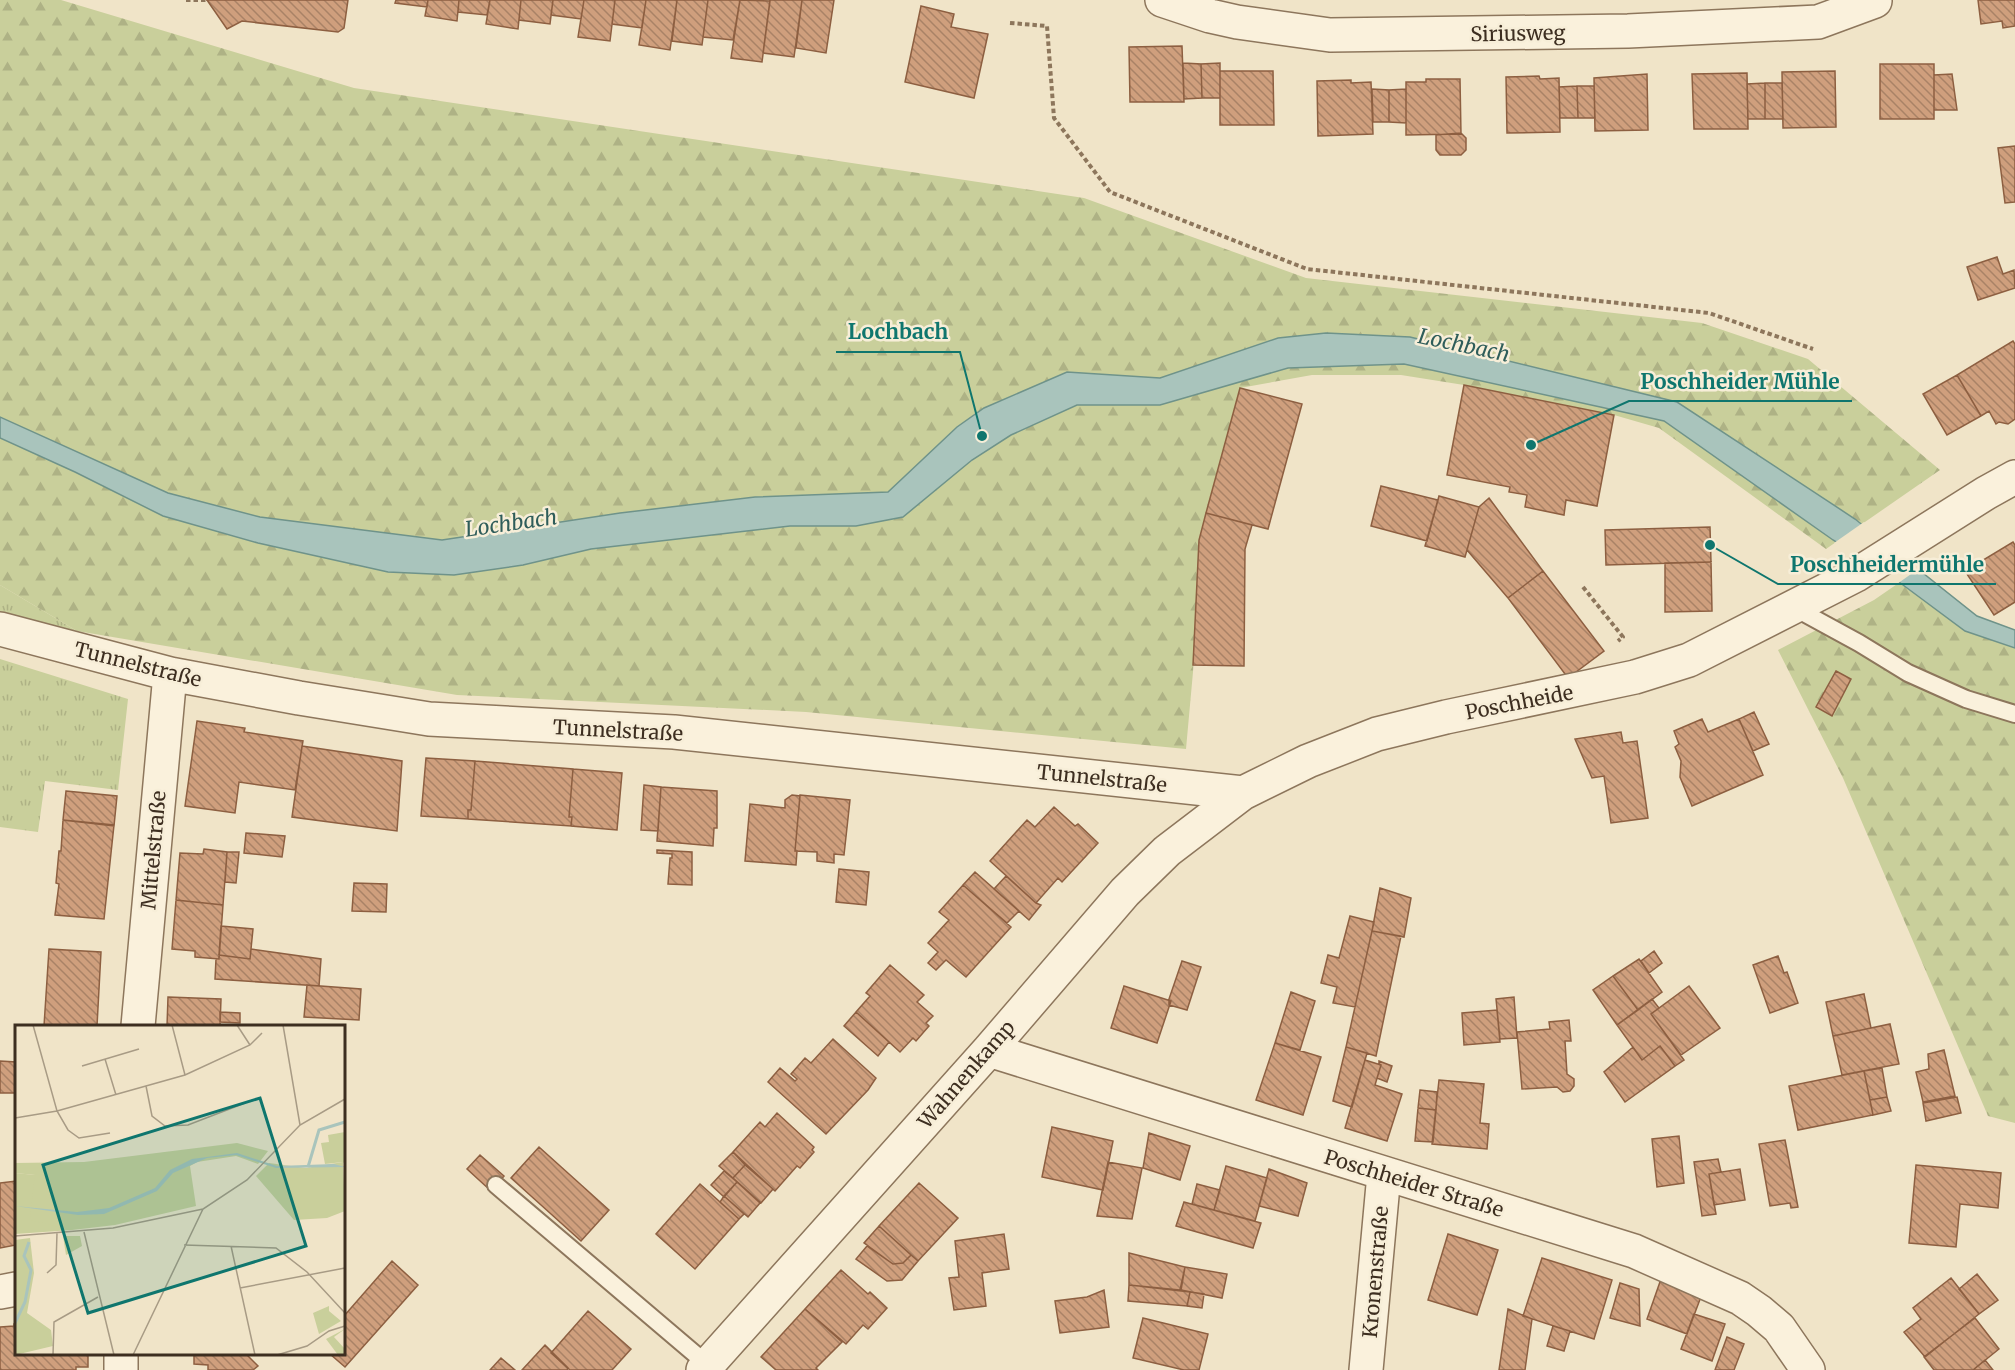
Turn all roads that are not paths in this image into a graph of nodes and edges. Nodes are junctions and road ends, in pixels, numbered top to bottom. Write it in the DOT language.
graph roads {
  1 [pos="1162,0"];
  2 [pos="1875,1"];
  3 [pos="2015,477"];
  4 [pos="1793,607"];
  5 [pos="0,629"];
  6 [pos="170,674"];
  7 [pos="2015,714"];
  8 [pos="1243,793"];
  9 [pos="138,1025"];
  10 [pos="989,1050"];
  11 [pos="1384,1174"];
  12 [pos="496,1185"];
  13 [pos="15,1289"];
  14 [pos="0,1292"];
  15 [pos="705,1367"];
  16 [pos="1366,1370"];
  17 [pos="1808,1370"];
  1 -- 2 [label="street, Siriusweg"];
  3 -- 4 [label="street, Poschheide"];
  4 -- 7 [label="lane"];
  4 -- 8 [label="street, Poschheide"];
  5 -- 6 [label="street, Tunnelstraße"];
  6 -- 8 [label="street, Tunnelstraße"];
  6 -- 9 [label="street, Mittelstraße"];
  8 -- 10 [label="street, Wahnenkamp"];
  10 -- 11 [label="street, Poschheider Straße"];
  10 -- 15 [label="street, Wahnenkamp"];
  11 -- 16 [label="street, Kronenstraße"];
  11 -- 17 [label="street, Poschheider Straße"];
  12 -- 15 [label="lane"];
  13 -- 14 [label="street"];
}
